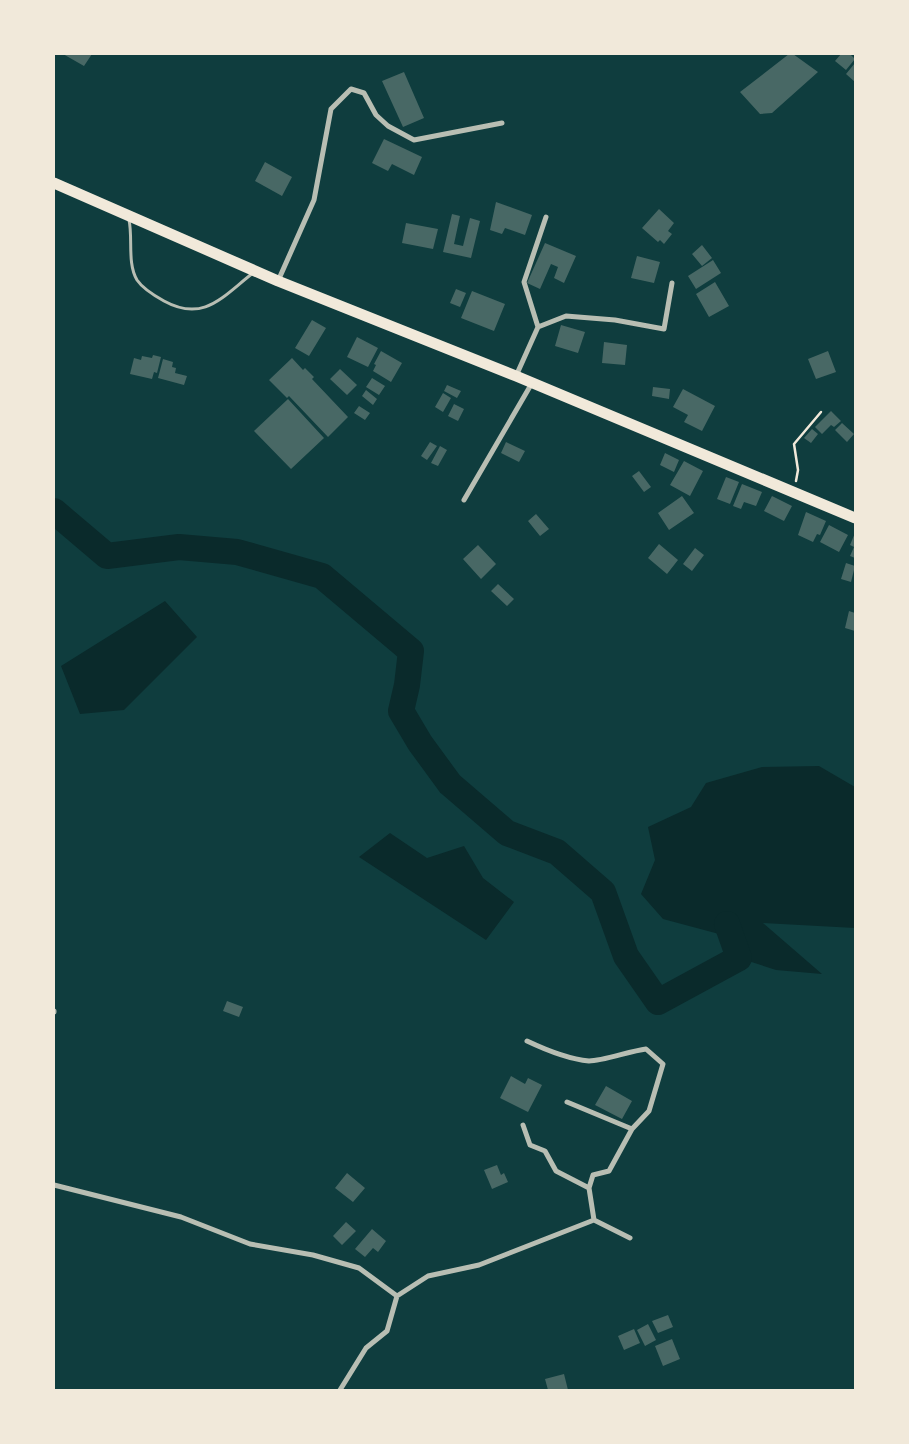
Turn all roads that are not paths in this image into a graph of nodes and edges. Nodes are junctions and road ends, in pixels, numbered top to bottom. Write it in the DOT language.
graph roads {
  1 [pos="502,123"];
  2 [pos="54,183"];
  3 [pos="128,216"];
  4 [pos="546,217"];
  5 [pos="255,271"];
  6 [pos="278,281"];
  7 [pos="672,283"];
  8 [pos="538,326"];
  9 [pos="516,376"];
  10 [pos="532,383"];
  11 [pos="464,500"];
  12 [pos="855,518"];
  13 [pos="527,1041"];
  14 [pos="567,1102"];
  15 [pos="523,1125"];
  16 [pos="632,1129"];
  17 [pos="54,1185"];
  18 [pos="589,1188"];
  19 [pos="594,1220"];
  20 [pos="630,1238"];
  21 [pos="397,1296"];
  22 [pos="340,1390"];
  1 -- 6 [label="street"];
  2 -- 3 [label="main road"];
  3 -- 5 [label="main road"];
  3 -- 5 [label="lane"];
  4 -- 8 [label="street"];
  5 -- 6 [label="main road"];
  6 -- 9 [label="main road"];
  7 -- 8 [label="street"];
  8 -- 9 [label="street"];
  9 -- 10 [label="main road"];
  10 -- 11 [label="street"];
  10 -- 12 [label="main road"];
  13 -- 16 [label="street"];
  14 -- 16 [label="street"];
  15 -- 18 [label="street"];
  16 -- 18 [label="street"];
  17 -- 21 [label="street"];
  18 -- 19 [label="street"];
  19 -- 20 [label="street"];
  19 -- 21 [label="street"];
  21 -- 22 [label="street"];
}
